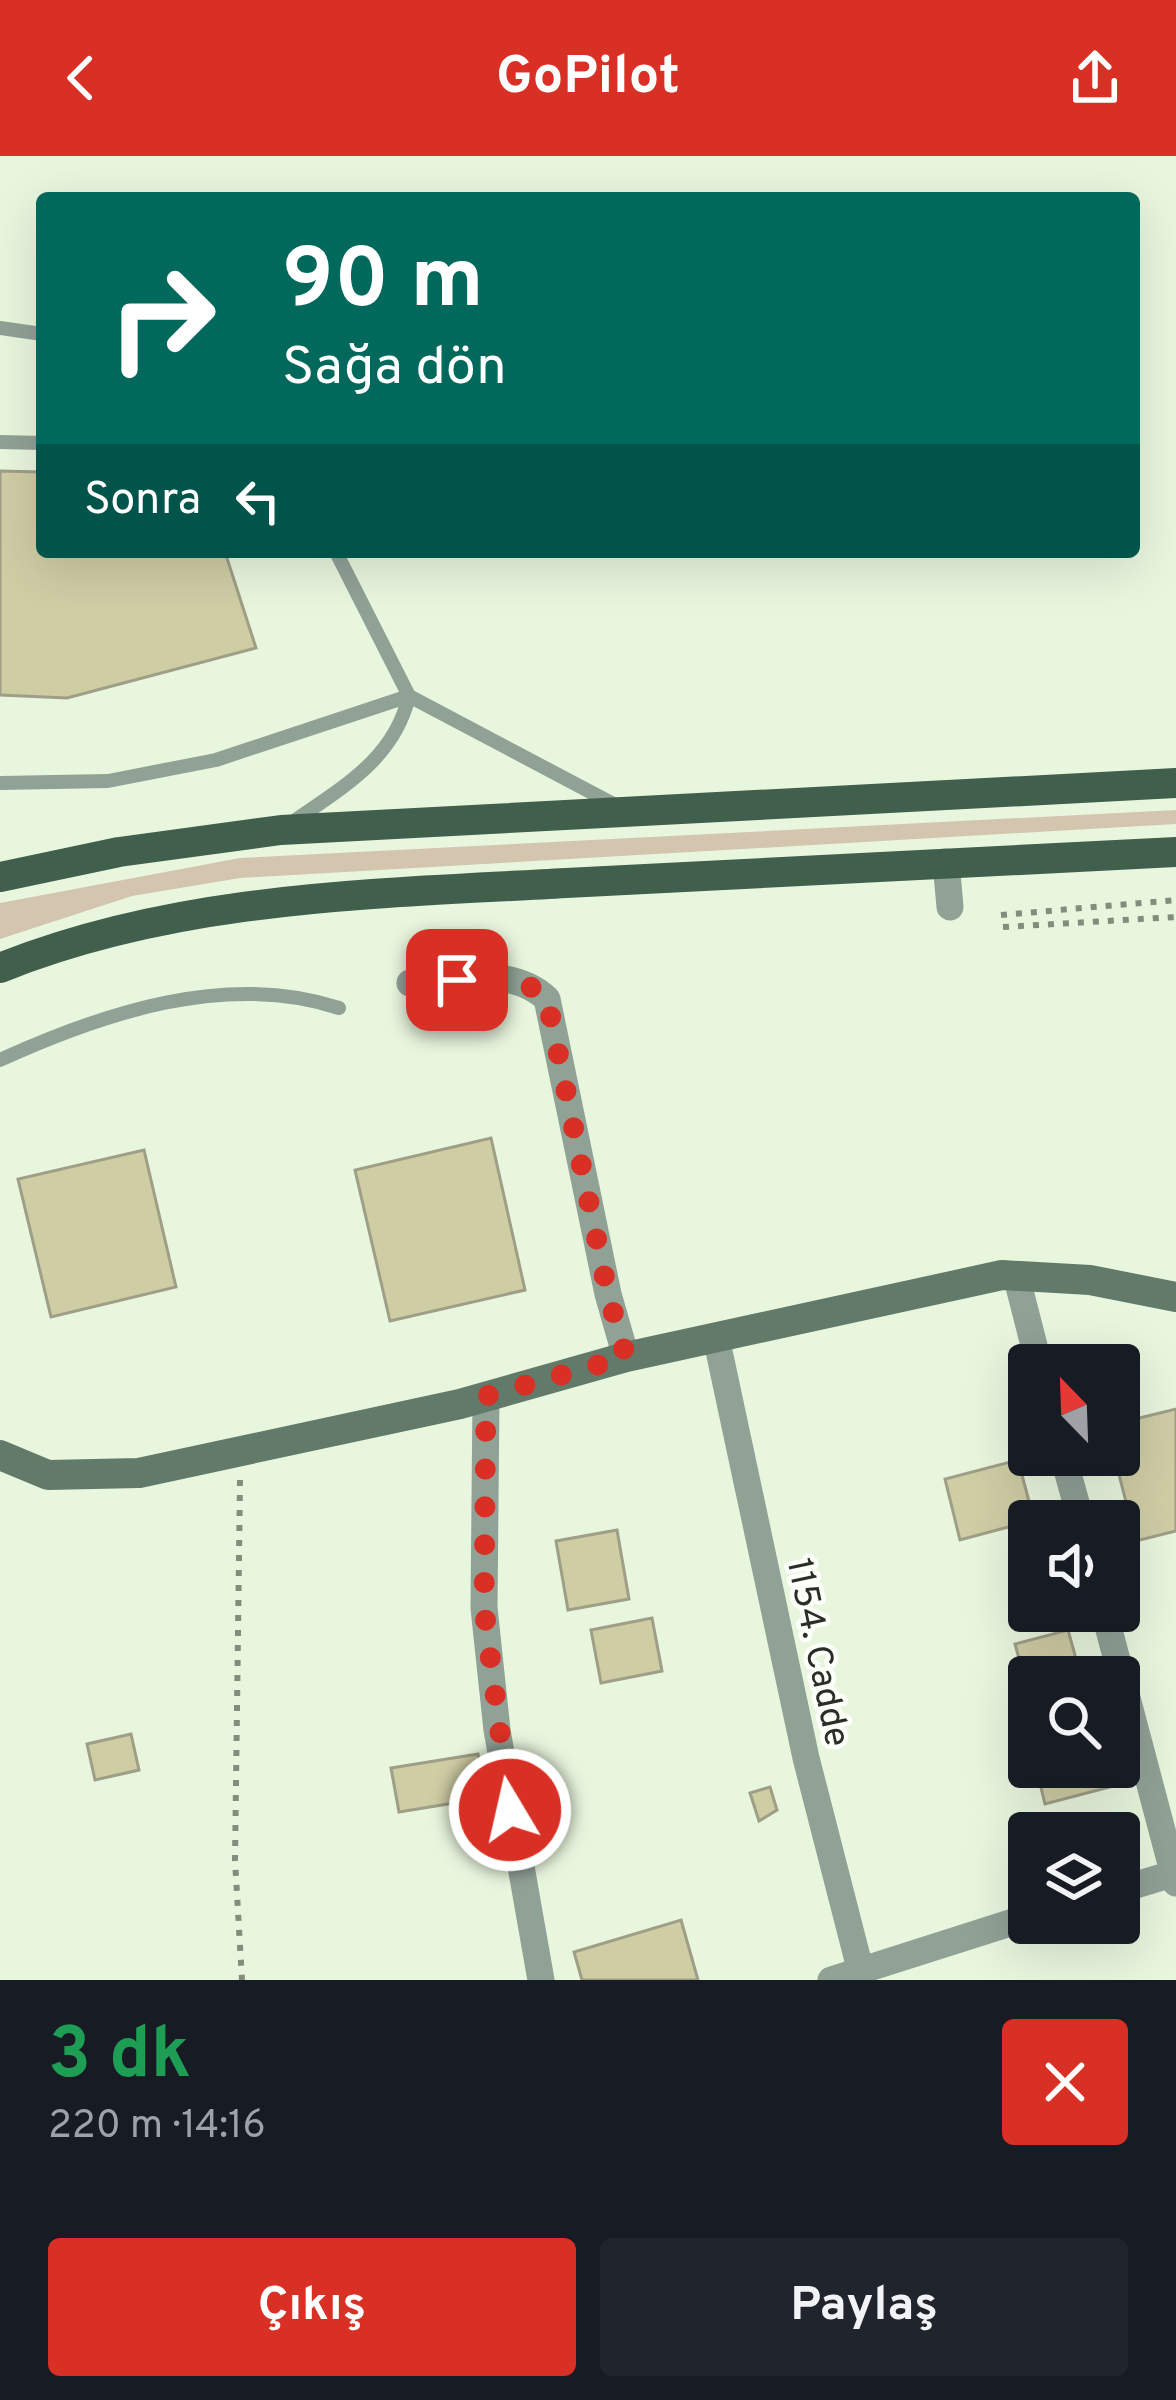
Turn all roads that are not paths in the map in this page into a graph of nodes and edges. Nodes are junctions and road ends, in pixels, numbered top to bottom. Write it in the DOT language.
graph roads {
  1 [pos="0,328"];
  2 [pos="36,333"];
  3 [pos="0,442"];
  4 [pos="36,443"];
  5 [pos="339,558"];
  6 [pos="409,696"];
  7 [pos="0,783"];
  8 [pos="1176,783"];
  9 [pos="625,810"];
  10 [pos="281,830"];
  11 [pos="1176,852"];
  12 [pos="946,862"];
  13 [pos="0,877"];
  14 [pos="950,907"];
  15 [pos="0,968"];
  16 [pos="410,983"];
  17 [pos="339,1008"];
  18 [pos="0,1060"];
  19 [pos="1016,1275"];
  20 [pos="1176,1298"];
  21 [pos="716,1337"];
  22 [pos="1034,1344"];
  23 [pos="626,1357"];
  24 [pos="486,1396"];
  25 [pos="0,1455"];
  26 [pos="1111,1632"];
  27 [pos="1175,1876"];
  28 [pos="1140,1885"];
  29 [pos="1008,1924"];
  30 [pos="862,1974"];
  31 [pos="541,1980"];
  32 [pos="831,1980"];
  1 -- 2 [label="lane"];
  3 -- 4 [label="lane"];
  5 -- 6 [label="lane"];
  6 -- 7 [label="lane"];
  6 -- 9 [label="lane"];
  6 -- 10 [label="lane"];
  8 -- 9 [label="main road"];
  9 -- 10 [label="main road"];
  10 -- 13 [label="main road"];
  11 -- 12 [label="main road"];
  12 -- 14 [label="street"];
  12 -- 15 [label="main road"];
  16 -- 23 [label="street"];
  17 -- 18 [label="lane"];
  19 -- 20 [label="main road"];
  19 -- 21 [label="main road"];
  19 -- 22 [label="street"];
  21 -- 23 [label="main road"];
  21 -- 30 [label="street, 1154. Cadde"];
  23 -- 24 [label="main road"];
  24 -- 25 [label="main road"];
  24 -- 31 [label="street"];
  26 -- 27 [label="street"];
  27 -- 28 [label="street"];
  29 -- 30 [label="street"];
  30 -- 32 [label="street"];
}
